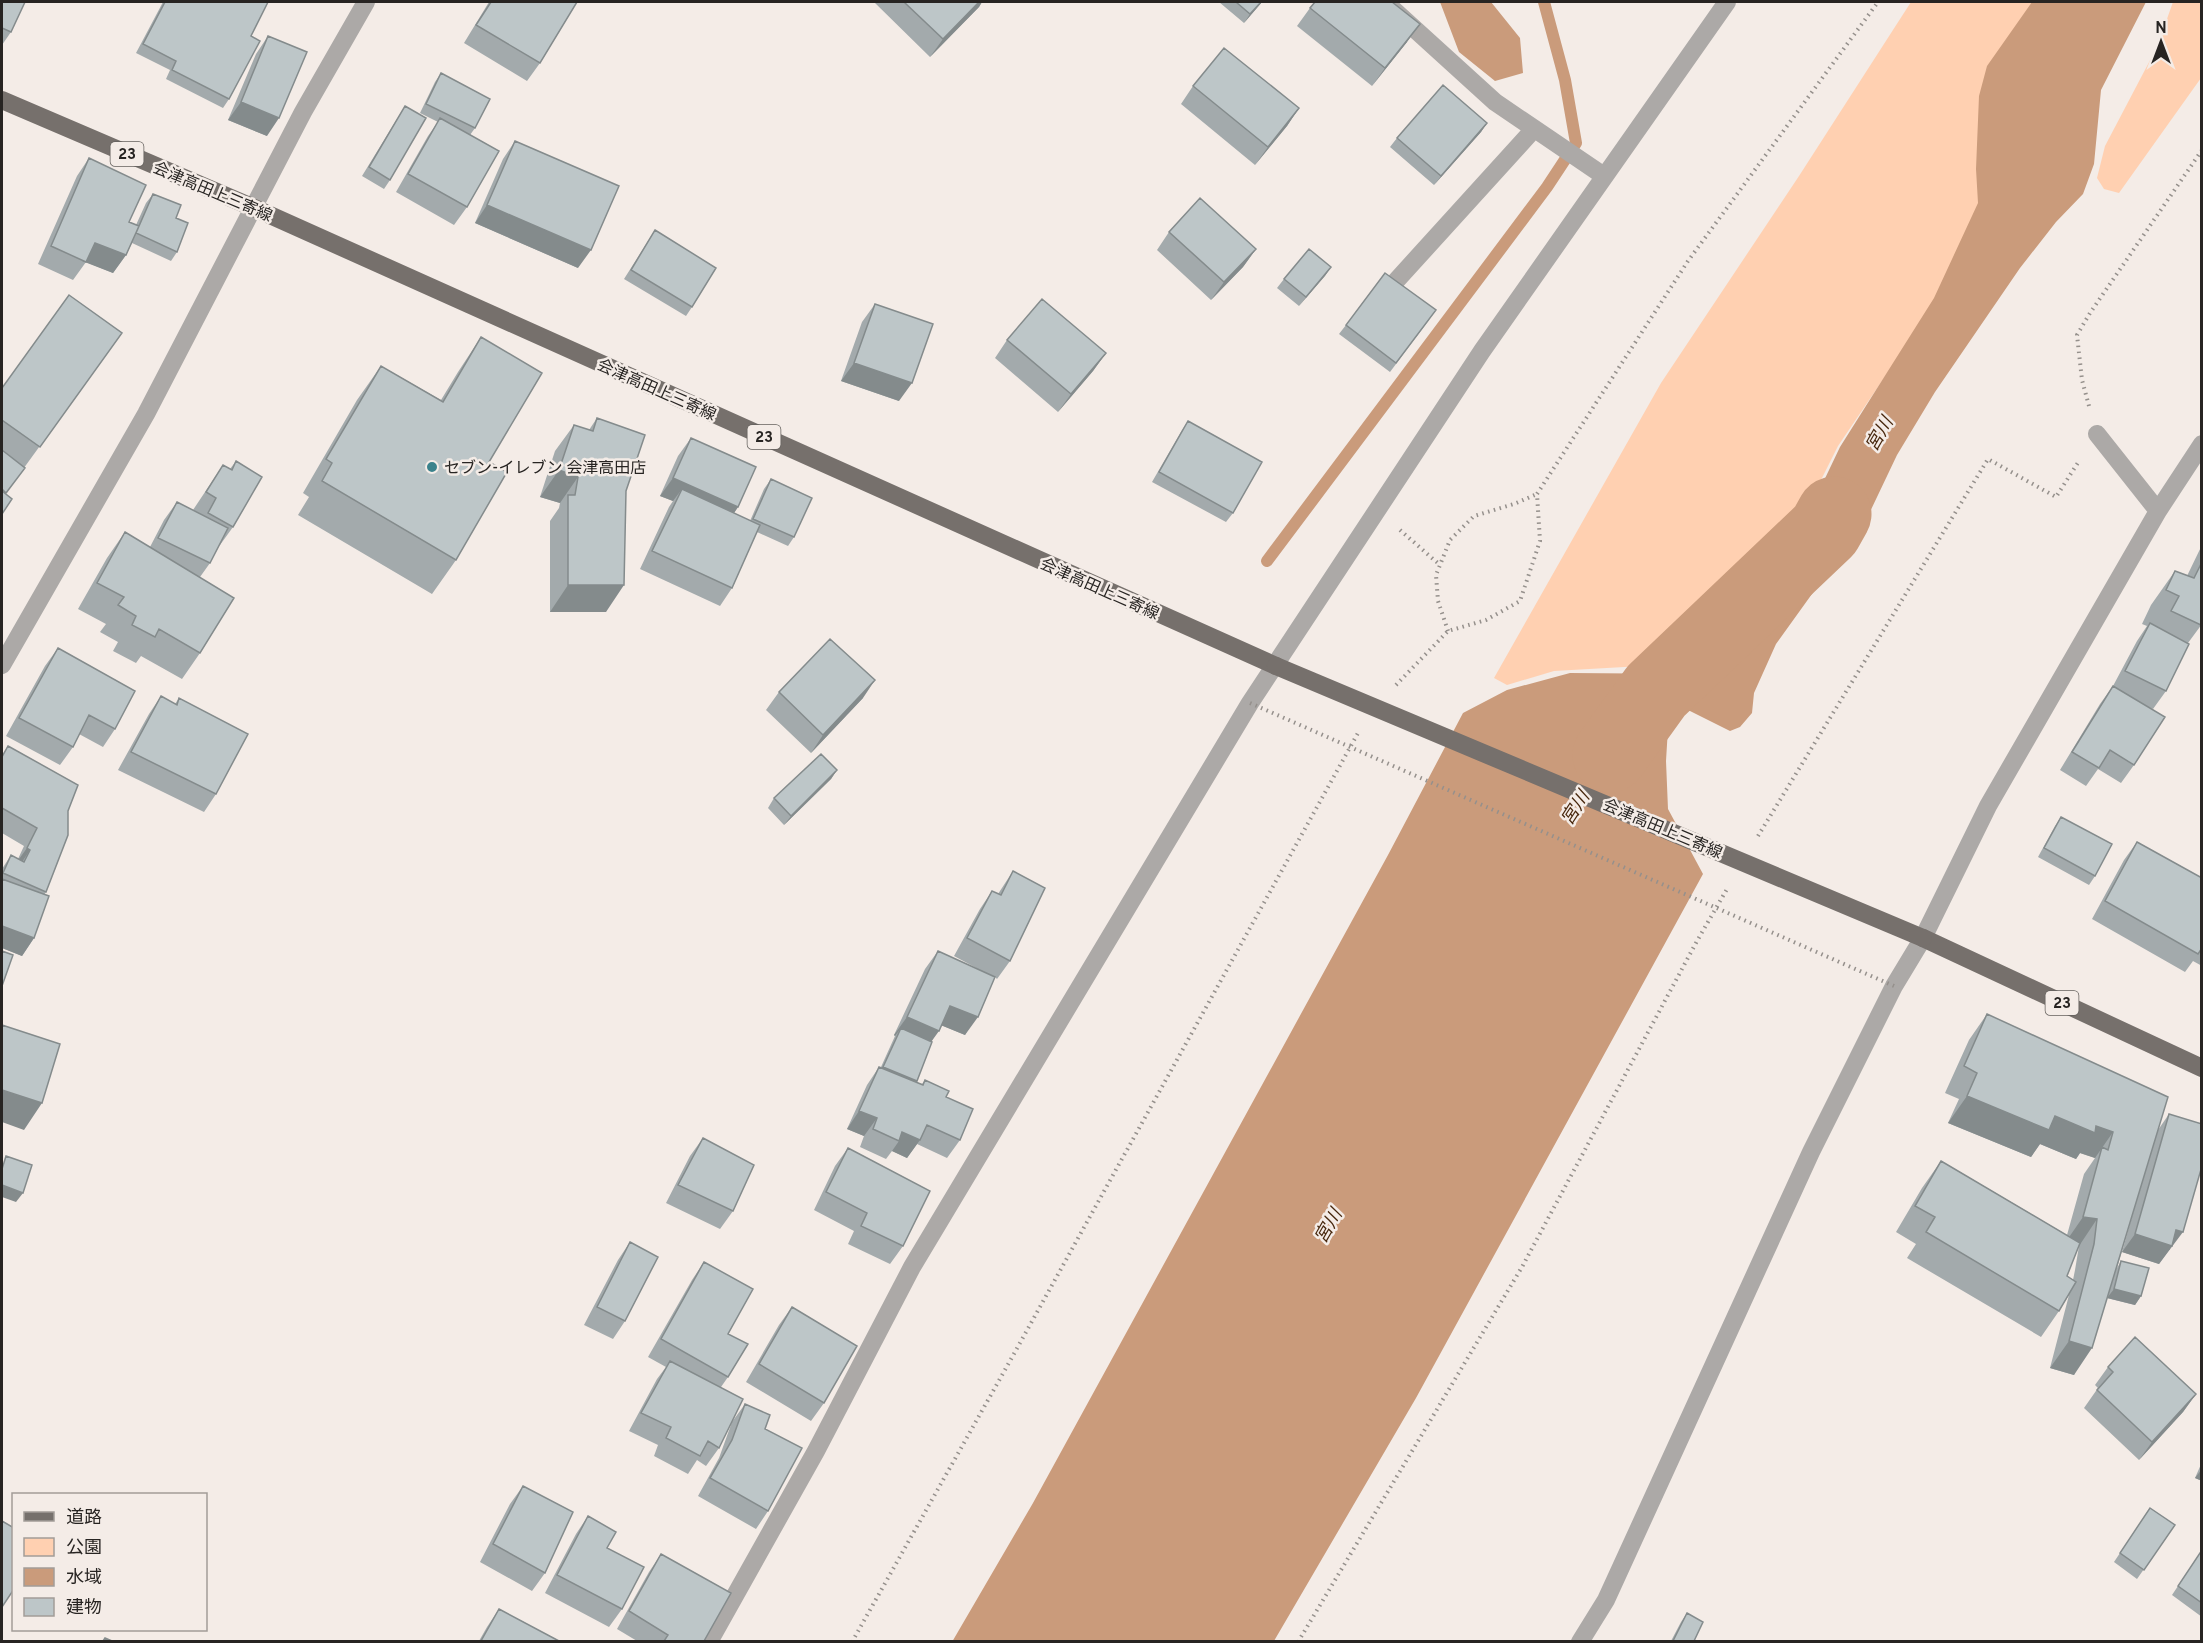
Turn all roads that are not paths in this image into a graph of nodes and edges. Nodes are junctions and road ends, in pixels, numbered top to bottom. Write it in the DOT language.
graph roads {
  1 [pos="366,2"];
  2 [pos="1385,2"];
  3 [pos="1726,2"];
  4 [pos="2,100"];
  5 [pos="1534,129"];
  6 [pos="1604,176"];
  7 [pos="252,207"];
  8 [pos="1396,281"];
  9 [pos="2097,434"];
  10 [pos="2202,444"];
  11 [pos="2158,511"];
  12 [pos="2,665"];
  13 [pos="1276,666"];
  14 [pos="1923,938"];
  15 [pos="2202,1068"];
  16 [pos="709,1641"];
  17 [pos="1580,1641"];
  1 -- 7 [label="street"];
  2 -- 5 [label="street"];
  3 -- 6 [label="street"];
  4 -- 7 [label="main road, 会津高田上三寄線 / 23"];
  5 -- 6 [label="street"];
  5 -- 8 [label="street"];
  6 -- 13 [label="street"];
  7 -- 12 [label="street"];
  7 -- 13 [label="main road, 会津高田上三寄線 / 23"];
  9 -- 11 [label="street"];
  10 -- 11 [label="street"];
  11 -- 14 [label="street"];
  13 -- 14 [label="main road, 会津高田上三寄線 / 23, bridge"];
  13 -- 16 [label="street"];
  14 -- 15 [label="main road, 会津高田上三寄線 / 23"];
  14 -- 17 [label="street"];
}
